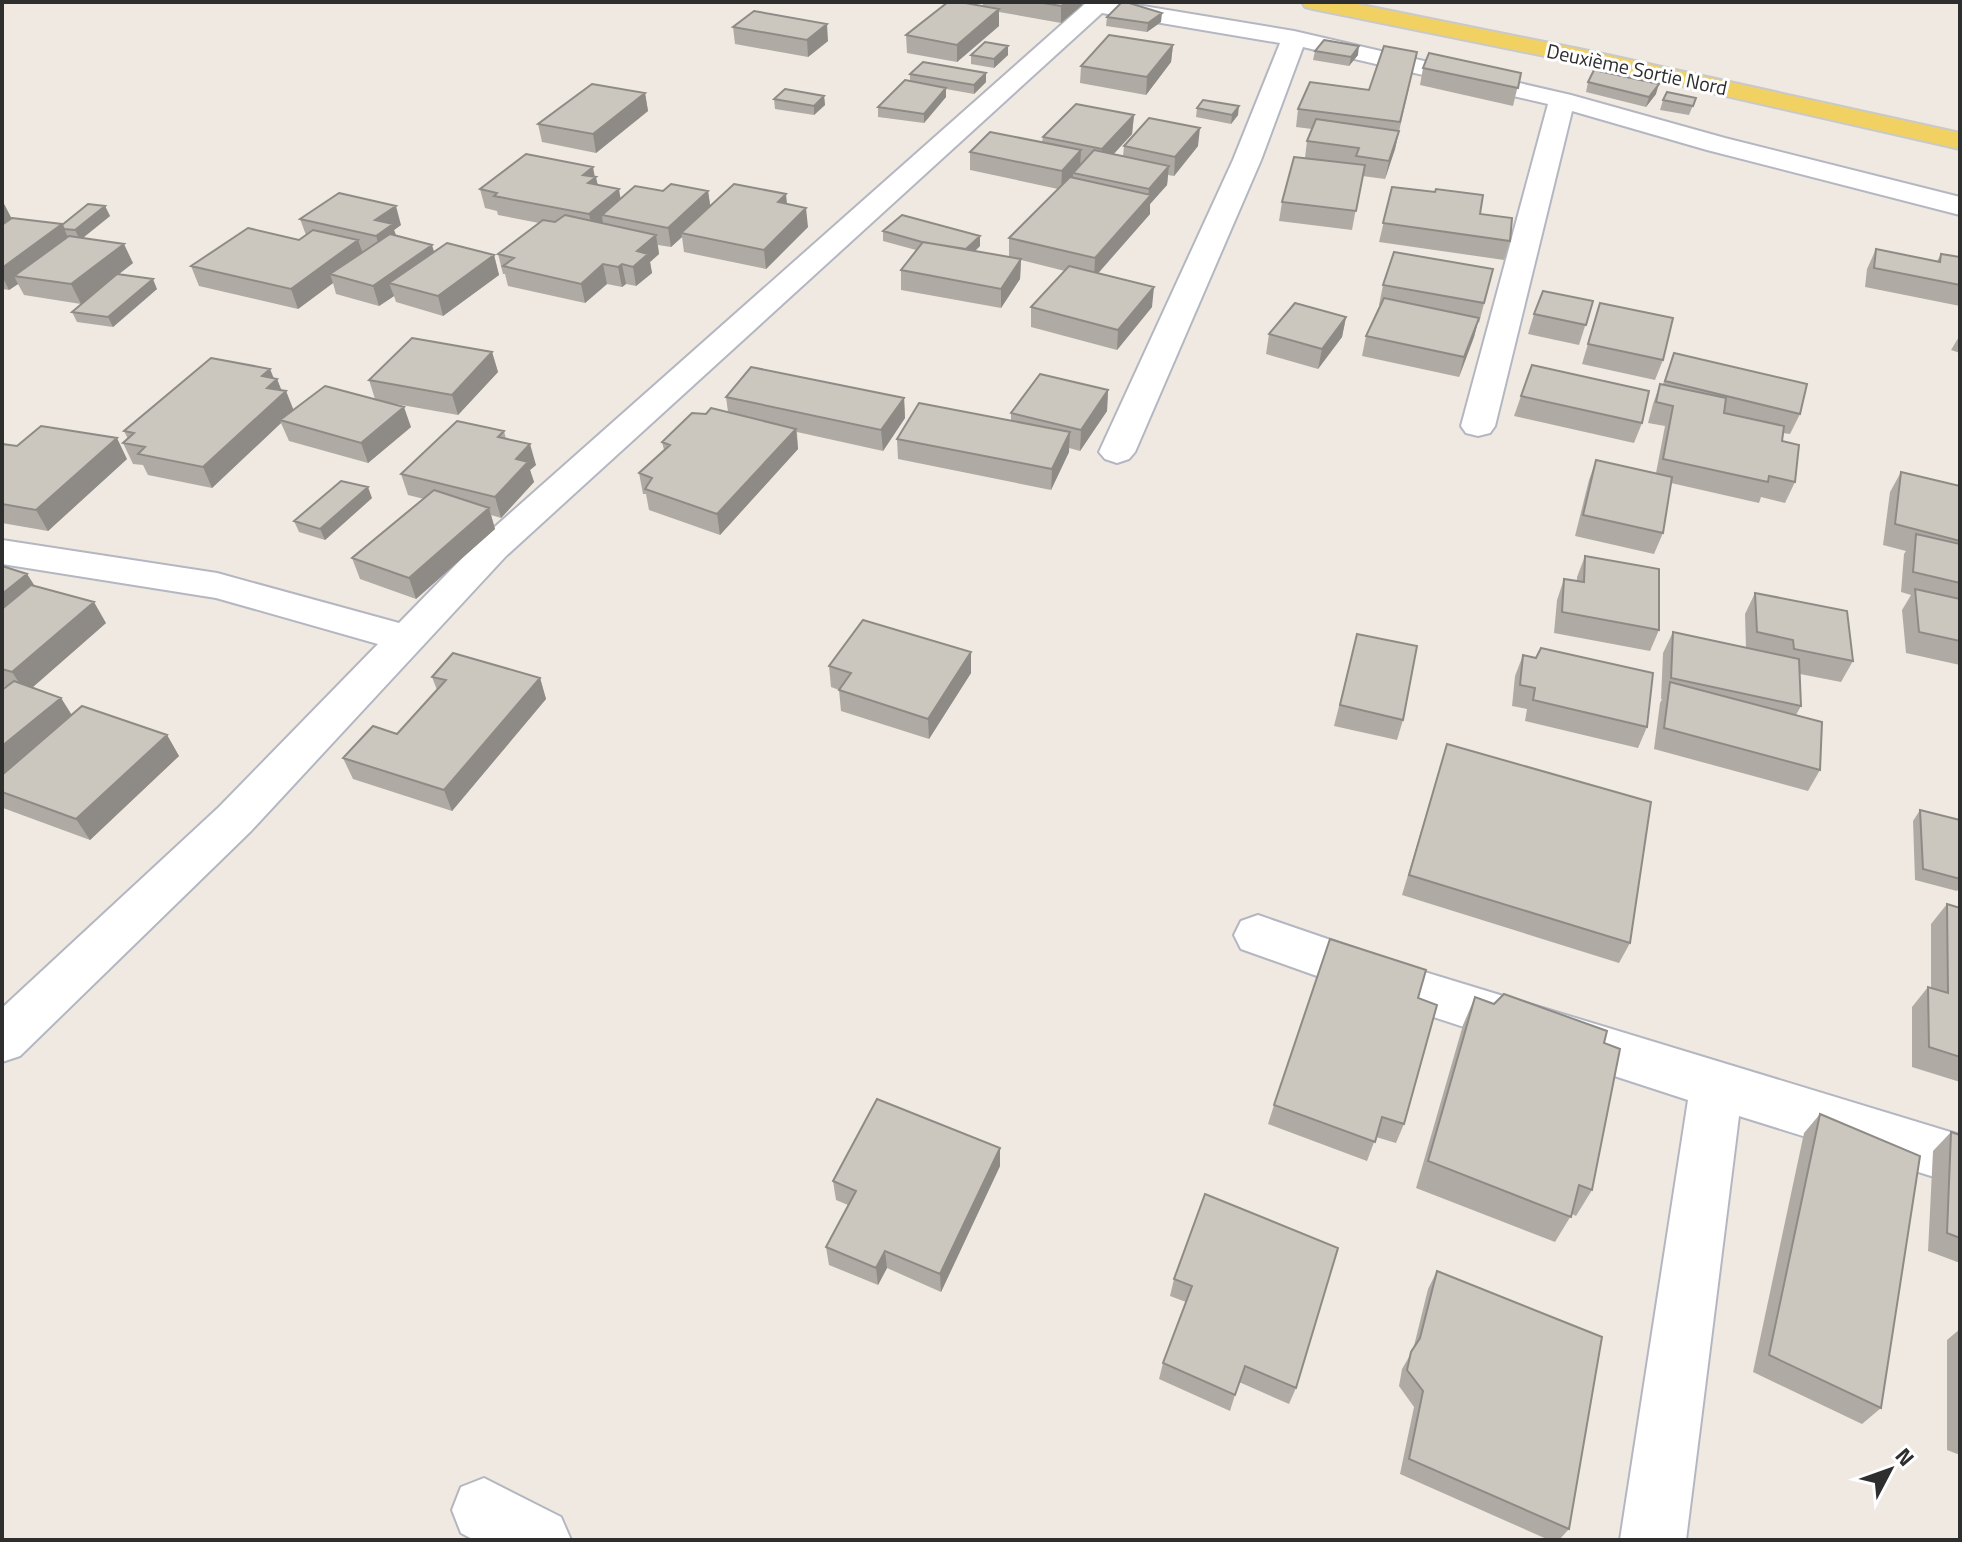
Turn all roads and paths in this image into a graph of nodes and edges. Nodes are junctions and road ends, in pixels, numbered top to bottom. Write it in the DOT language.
graph roads {
  1 [pos="1313,2"];
  2 [pos="1093,3"];
  3 [pos="1294,38"];
  4 [pos="1562,100"];
  5 [pos="1960,141"];
  6 [pos="1960,206"];
  7 [pos="1478,426"];
  8 [pos="1117,452"];
  9 [pos="2,552"];
  10 [pos="405,638"];
  11 [pos="1258,935"];
  12 [pos="2,1040"];
  13 [pos="1716,1086"];
  14 [pos="1960,1160"];
  15 [pos="1653,1540"];
  1 -- 5 [label="main road, Deuxième Sortie Nord"];
  2 -- 3 [label="street"];
  2 -- 10 [label="street"];
  3 -- 4 [label="street"];
  3 -- 8 [label="street"];
  4 -- 6 [label="street"];
  4 -- 7 [label="street"];
  9 -- 10 [label="street"];
  10 -- 12 [label="street"];
  11 -- 13 [label="street"];
  13 -- 14 [label="street"];
  13 -- 15 [label="street"];
}
